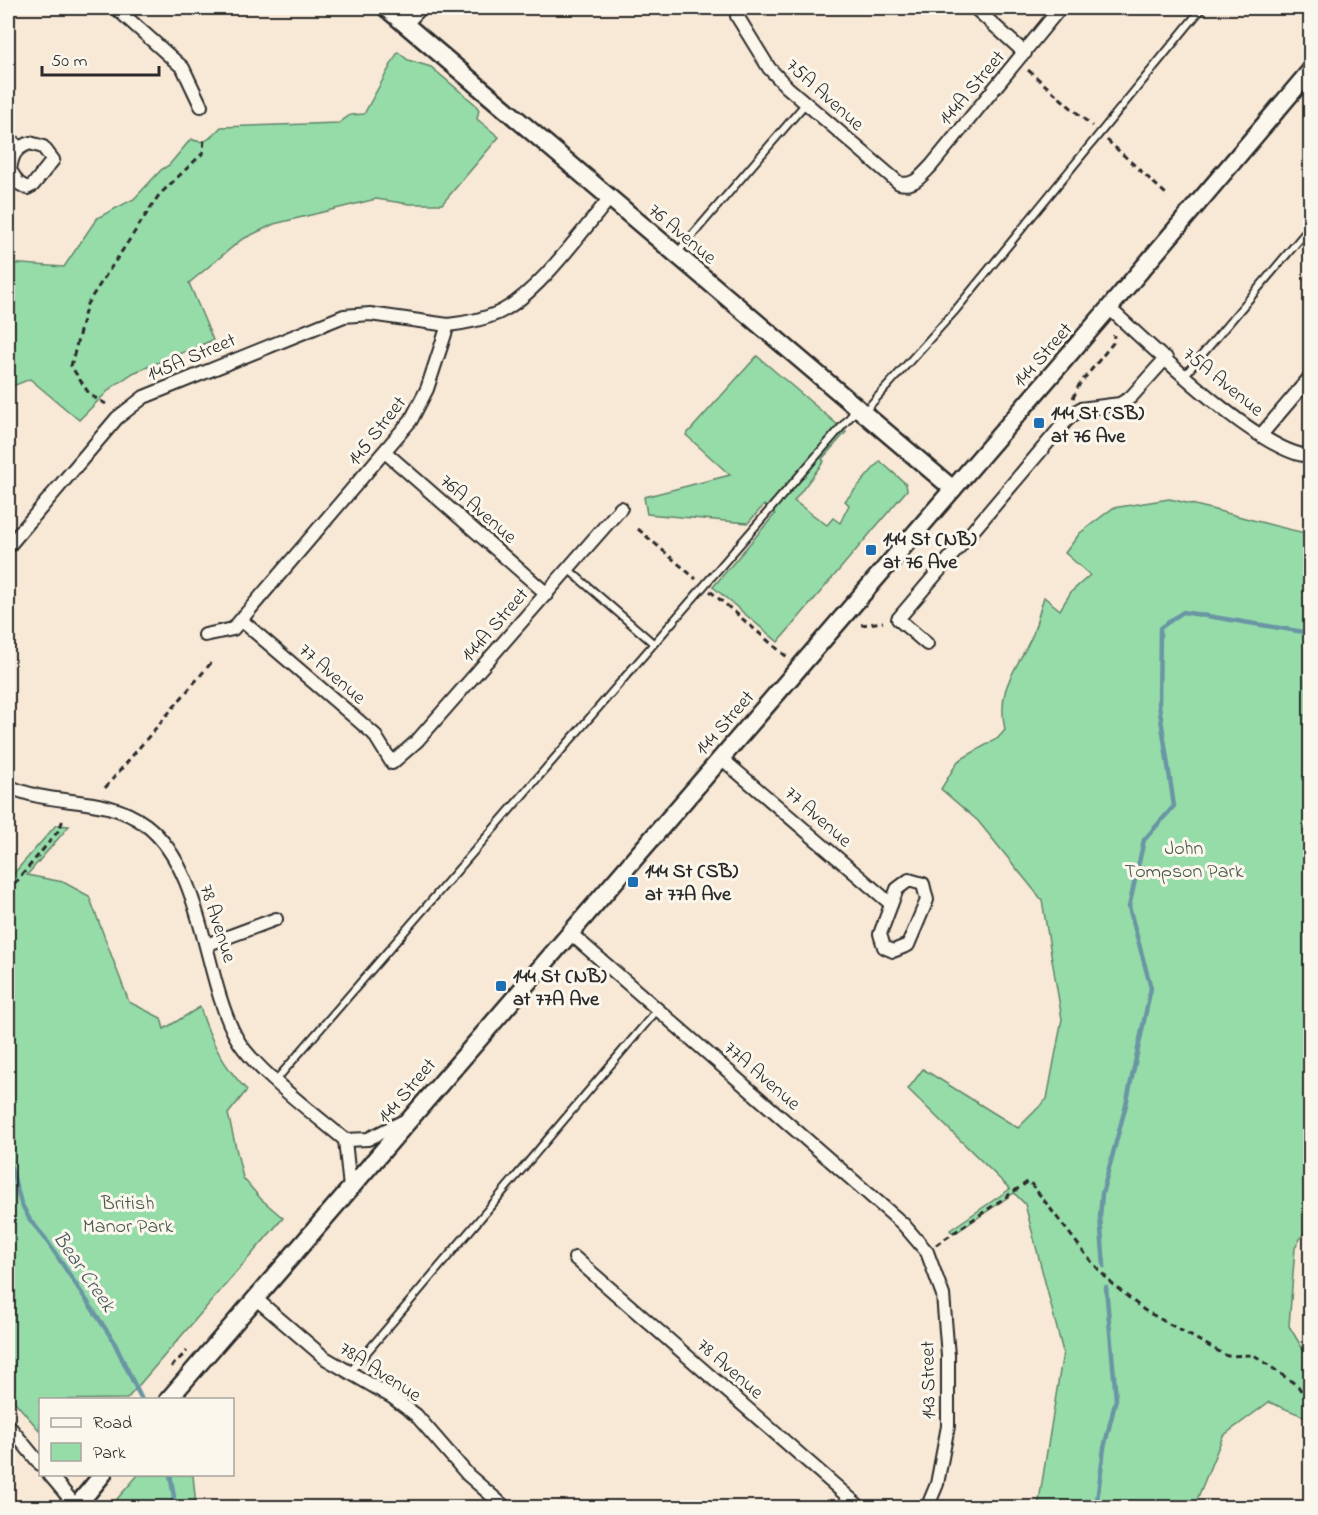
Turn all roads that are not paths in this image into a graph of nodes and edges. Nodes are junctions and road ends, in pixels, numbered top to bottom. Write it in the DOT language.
graph roads {
  1 [pos="116,8"];
  2 [pos="386,8"];
  3 [pos="421,8"];
  4 [pos="975,8"];
  5 [pos="1060,8"];
  6 [pos="1202,8"];
  7 [pos="737,15"];
  8 [pos="406,24"];
  9 [pos="1025,53"];
  10 [pos="1311,71"];
  11 [pos="806,103"];
  12 [pos="201,106"];
  13 [pos="8,137"];
  14 [pos="18,147"];
  15 [pos="907,185"];
  16 [pos="610,198"];
  17 [pos="1311,227"];
  18 [pos="676,254"];
  19 [pos="1109,308"];
  20 [pos="448,325"];
  21 [pos="1166,358"];
  22 [pos="1185,375"];
  23 [pos="1311,376"];
  24 [pos="860,411"];
  25 [pos="1261,435"];
  26 [pos="386,453"];
  27 [pos="1311,456"];
  28 [pos="952,489"];
  29 [pos="621,508"];
  30 [pos="8,547"];
  31 [pos="568,569"];
  32 [pos="547,594"];
  33 [pos="241,620"];
  34 [pos="206,635"];
  35 [pos="653,643"];
  36 [pos="927,644"];
  37 [pos="721,758"];
  38 [pos="392,762"];
  39 [pos="8,786"];
  40 [pos="891,904"];
  41 [pos="276,919"];
  42 [pos="569,932"];
  43 [pos="206,945"];
  44 [pos="658,1008"];
  45 [pos="276,1080"];
  46 [pos="411,1117"];
  47 [pos="345,1140"];
  48 [pos="350,1188"];
  49 [pos="932,1248"];
  50 [pos="575,1258"];
  51 [pos="255,1298"];
  52 [pos="349,1374"];
  53 [pos="172,1394"];
  54 [pos="8,1425"];
  55 [pos="39,1463"];
  56 [pos="52,1476"];
  57 [pos="101,1476"];
  58 [pos="76,1507"];
  59 [pos="506,1508"];
  60 [pos="861,1508"];
  61 [pos="927,1508"];
  1 -- 12 [label="street"];
  2 -- 8 [label="main road, 76 Avenue"];
  3 -- 8 [label="street"];
  4 -- 9 [label="street"];
  5 -- 9 [label="street, 144A Street"];
  6 -- 24 [label="lane"];
  7 -- 11 [label="street, 75A Avenue"];
  8 -- 16 [label="main road, 76 Avenue"];
  9 -- 15 [label="street, 144A Street"];
  10 -- 19 [label="main road, 144 Street"];
  11 -- 15 [label="street, 75A Avenue"];
  11 -- 18 [label="lane"];
  13 -- 14 [label="street"];
  16 -- 18 [label="main road, 76 Avenue"];
  16 -- 20 [label="street"];
  17 -- 22 [label="lane"];
  18 -- 24 [label="main road, 76 Avenue"];
  19 -- 21 [label="street, 75A Avenue"];
  19 -- 28 [label="main road, 144 Street"];
  20 -- 26 [label="street, 145 Street"];
  20 -- 30 [label="street, 145A Street"];
  21 -- 22 [label="street, 75A Avenue"];
  21 -- 36 [label="street"];
  22 -- 25 [label="street, 75A Avenue"];
  23 -- 25 [label="street"];
  24 -- 28 [label="main road, 76 Avenue"];
  24 -- 35 [label="lane"];
  25 -- 27 [label="street, 75A Avenue"];
  26 -- 32 [label="street, 76A Avenue"];
  26 -- 33 [label="street, 145 Street"];
  28 -- 37 [label="main road, 144 Street"];
  29 -- 31 [label="street, 144A Street"];
  31 -- 32 [label="street, 144A Street"];
  31 -- 35 [label="lane"];
  32 -- 38 [label="street, 144A Street"];
  33 -- 34 [label="street, 145 Street"];
  33 -- 38 [label="street, 77 Avenue"];
  35 -- 45 [label="lane"];
  37 -- 40 [label="street, 77 Avenue"];
  37 -- 42 [label="main road, 144 Street"];
  39 -- 43 [label="street, 78 Avenue"];
  40 -- 40 [label="street"];
  41 -- 43 [label="street"];
  42 -- 44 [label="street, 77A Avenue"];
  42 -- 46 [label="main road, 144 Street"];
  43 -- 45 [label="street, 78 Avenue"];
  44 -- 49 [label="street, 77A Avenue"];
  44 -- 52 [label="lane"];
  45 -- 47 [label="street, 78 Avenue"];
  46 -- 47 [label="street"];
  46 -- 48 [label="main road, 144 Street"];
  47 -- 48 [label="street"];
  48 -- 51 [label="main road, 144 Street"];
  49 -- 61 [label="street, 143 Street"];
  50 -- 60 [label="street, 78 Avenue"];
  51 -- 52 [label="street, 78A Avenue"];
  51 -- 53 [label="main road, 144 Street"];
  52 -- 59 [label="street, 78A Avenue"];
  54 -- 55 [label="street"];
  56 -- 58 [label="street"];
  57 -- 58 [label="main road"];
}
